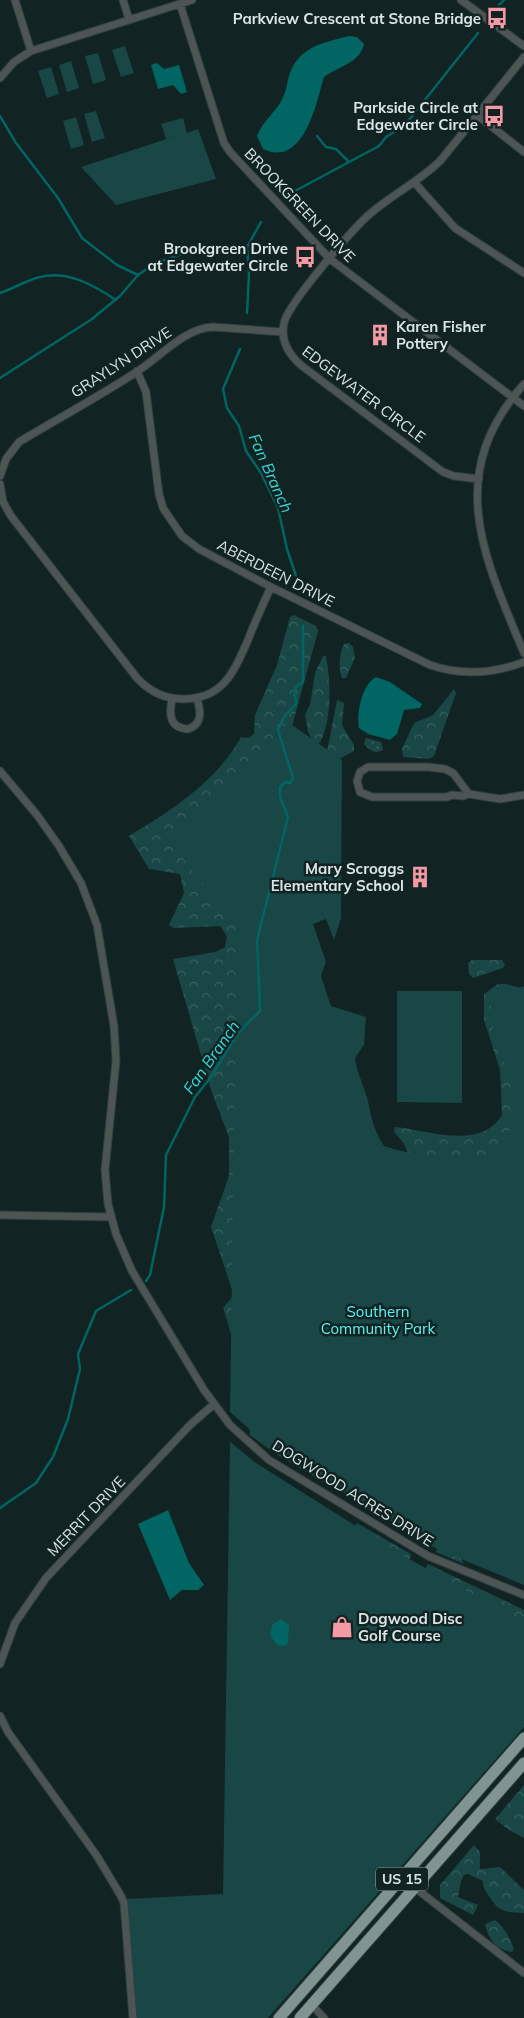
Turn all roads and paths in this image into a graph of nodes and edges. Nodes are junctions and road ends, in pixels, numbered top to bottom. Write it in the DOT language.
graph roads {
  1 [pos="15,0"];
  2 [pos="123,0"];
  3 [pos="192,0"];
  4 [pos="461,0"];
  5 [pos="180,4"];
  6 [pos="129,19"];
  7 [pos="524,46"];
  8 [pos="31,51"];
  9 [pos="524,57"];
  10 [pos="0,78"];
  11 [pos="477,115"];
  12 [pos="524,152"];
  13 [pos="414,182"];
  14 [pos="330,259"];
  15 [pos="524,273"];
  16 [pos="283,332"];
  17 [pos="138,371"];
  18 [pos="524,384"];
  19 [pos="513,398"];
  20 [pos="524,406"];
  21 [pos="0,476"];
  22 [pos="479,479"];
  23 [pos="0,484"];
  24 [pos="271,587"];
  25 [pos="524,653"];
  26 [pos="524,662"];
  27 [pos="172,699"];
  28 [pos="198,699"];
  29 [pos="0,771"];
  30 [pos="469,794"];
  31 [pos="524,795"];
  32 [pos="0,1215"];
  33 [pos="111,1217"];
  34 [pos="214,1404"];
  35 [pos="524,1596"];
  36 [pos="0,1664"];
  37 [pos="0,1716"];
  38 [pos="524,1738"];
  39 [pos="524,1763"];
  40 [pos="414,1887"];
  41 [pos="524,1973"];
  42 [pos="312,2005"];
  43 [pos="134,2018"];
  44 [pos="279,2018"];
  45 [pos="300,2018"];
  46 [pos="324,2018"];
  1 -- 8 [label="street"];
  2 -- 6 [label="street"];
  3 -- 5 [label="street"];
  4 -- 7 [label="street"];
  5 -- 6 [label="street"];
  5 -- 14 [label="street, BROOKGREEN DRIVE"];
  6 -- 8 [label="street"];
  8 -- 10 [label="street"];
  9 -- 11 [label="street"];
  11 -- 12 [label="street"];
  11 -- 13 [label="street"];
  13 -- 14 [label="street"];
  13 -- 15 [label="street"];
  14 -- 16 [label="street"];
  14 -- 19 [label="street, BROOKGREEN DRIVE"];
  16 -- 17 [label="street, GRAYLYN DRIVE"];
  16 -- 22 [label="street, EDGEWATER CIRCLE"];
  17 -- 21 [label="street, GRAYLYN DRIVE"];
  17 -- 24 [label="street, ABERDEEN DRIVE"];
  18 -- 19 [label="street"];
  19 -- 20 [label="street, BROOKGREEN DRIVE"];
  19 -- 22 [label="street"];
  22 -- 25 [label="street"];
  23 -- 27 [label="street"];
  24 -- 26 [label="street, ABERDEEN DRIVE"];
  24 -- 28 [label="street"];
  27 -- 28 [label="street"];
  27 -- 28 [label="street"];
  29 -- 33 [label="street, DOGWOOD ACRES DRIVE"];
  30 -- 30 [label="street"];
  30 -- 31 [label="street"];
  32 -- 33 [label="street"];
  33 -- 34 [label="street, DOGWOOD ACRES DRIVE"];
  34 -- 35 [label="street, DOGWOOD ACRES DRIVE"];
  34 -- 36 [label="street, MERRIT DRIVE"];
  37 -- 43 [label="street"];
  38 -- 44 [label="highway, US 15"];
  39 -- 40 [label="highway, US 15"];
  40 -- 41 [label="street"];
  40 -- 42 [label="highway, US 15"];
  42 -- 45 [label="highway, US 15"];
  42 -- 46 [label="street"];
}
